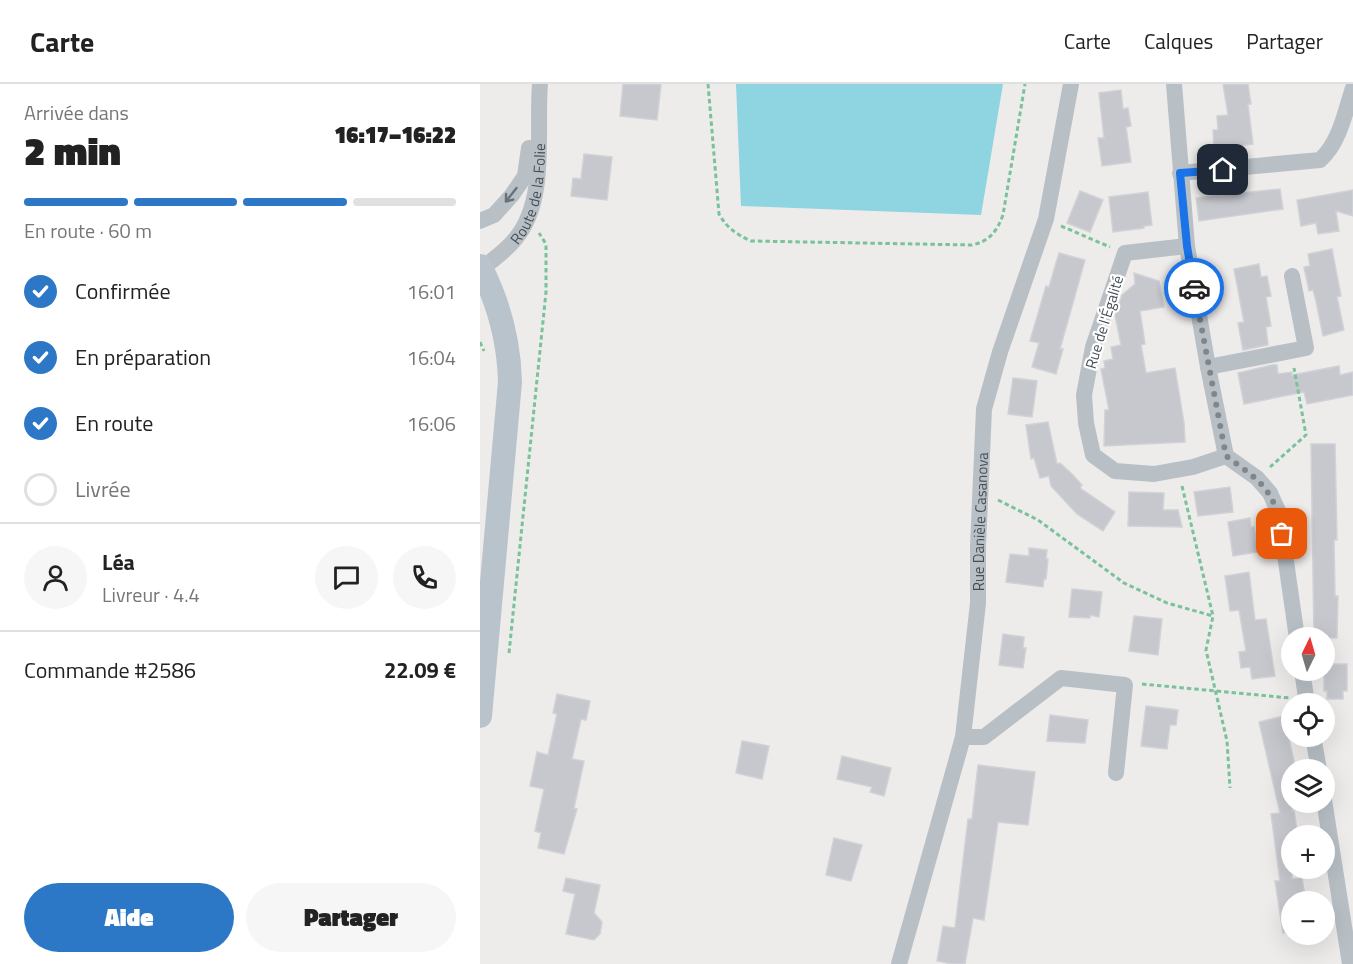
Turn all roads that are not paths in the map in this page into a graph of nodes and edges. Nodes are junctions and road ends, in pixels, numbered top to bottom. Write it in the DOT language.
graph roads {
  1 [pos="1071,84"];
  2 [pos="1174,84"];
  3 [pos="1353,88"];
  4 [pos="539,92"];
  5 [pos="1180,173"];
  6 [pos="480,222"];
  7 [pos="1187,246"];
  8 [pos="481,268"];
  9 [pos="1292,276"];
  10 [pos="1208,367"];
  11 [pos="1226,456"];
  12 [pos="1295,627"];
  13 [pos="480,716"];
  14 [pos="963,737"];
  15 [pos="1116,773"];
  16 [pos="1326,813"];
  17 [pos="899,964"];
  18 [pos="1350,964"];
  1 -- 14 [label="street, Rue Danièle Casanova"];
  2 -- 5 [label="street"];
  3 -- 5 [label="street"];
  4 -- 6 [label="street, Route de la Folie, one-way"];
  4 -- 8 [label="street, Route de la Folie"];
  5 -- 7 [label="street"];
  7 -- 10 [label="street"];
  7 -- 11 [label="street, Rue de l'Égalité"];
  8 -- 13 [label="main road"];
  9 -- 10 [label="street"];
  10 -- 11 [label="street"];
  11 -- 12 [label="street"];
  14 -- 15 [label="street"];
  14 -- 17 [label="street, Rue Danièle Casanova"];
  16 -- 18 [label="street"];
}
